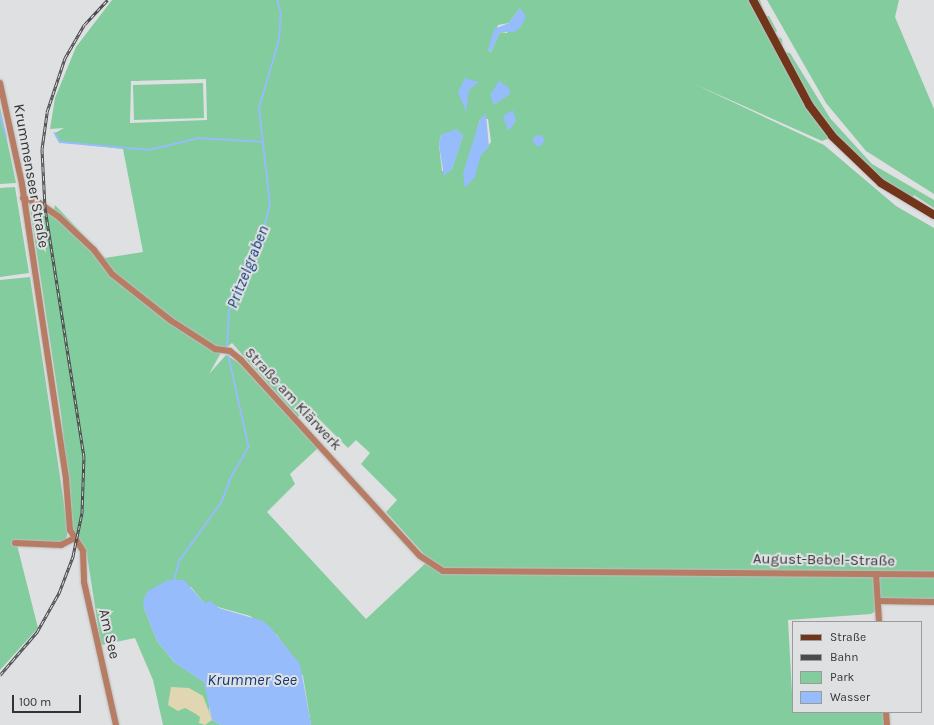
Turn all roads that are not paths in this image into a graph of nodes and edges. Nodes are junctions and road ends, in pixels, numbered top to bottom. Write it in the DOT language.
graph roads {
  1 [pos="753,0"];
  2 [pos="0,83"];
  3 [pos="23,198"];
  4 [pos="934,215"];
  5 [pos="73,539"];
  6 [pos="15,543"];
  7 [pos="434,567"];
  8 [pos="876,574"];
  9 [pos="934,574"];
  10 [pos="878,601"];
  11 [pos="934,602"];
  12 [pos="879,621"];
  13 [pos="886,713"];
  14 [pos="116,725"];
  15 [pos="887,725"];
  1 -- 4 [label="main road"];
  2 -- 3 [label="street, Krummenseer Straße"];
  3 -- 5 [label="street, Krummenseer Straße"];
  3 -- 7 [label="street, Straße am Klärwerk"];
  5 -- 6 [label="street"];
  5 -- 14 [label="street, Am See"];
  7 -- 8 [label="street, August-Bebel-Straße"];
  8 -- 9 [label="street, August-Bebel-Straße"];
  8 -- 10 [label="street"];
  10 -- 11 [label="street"];
  10 -- 12 [label="street"];
  13 -- 15 [label="street"];
}
